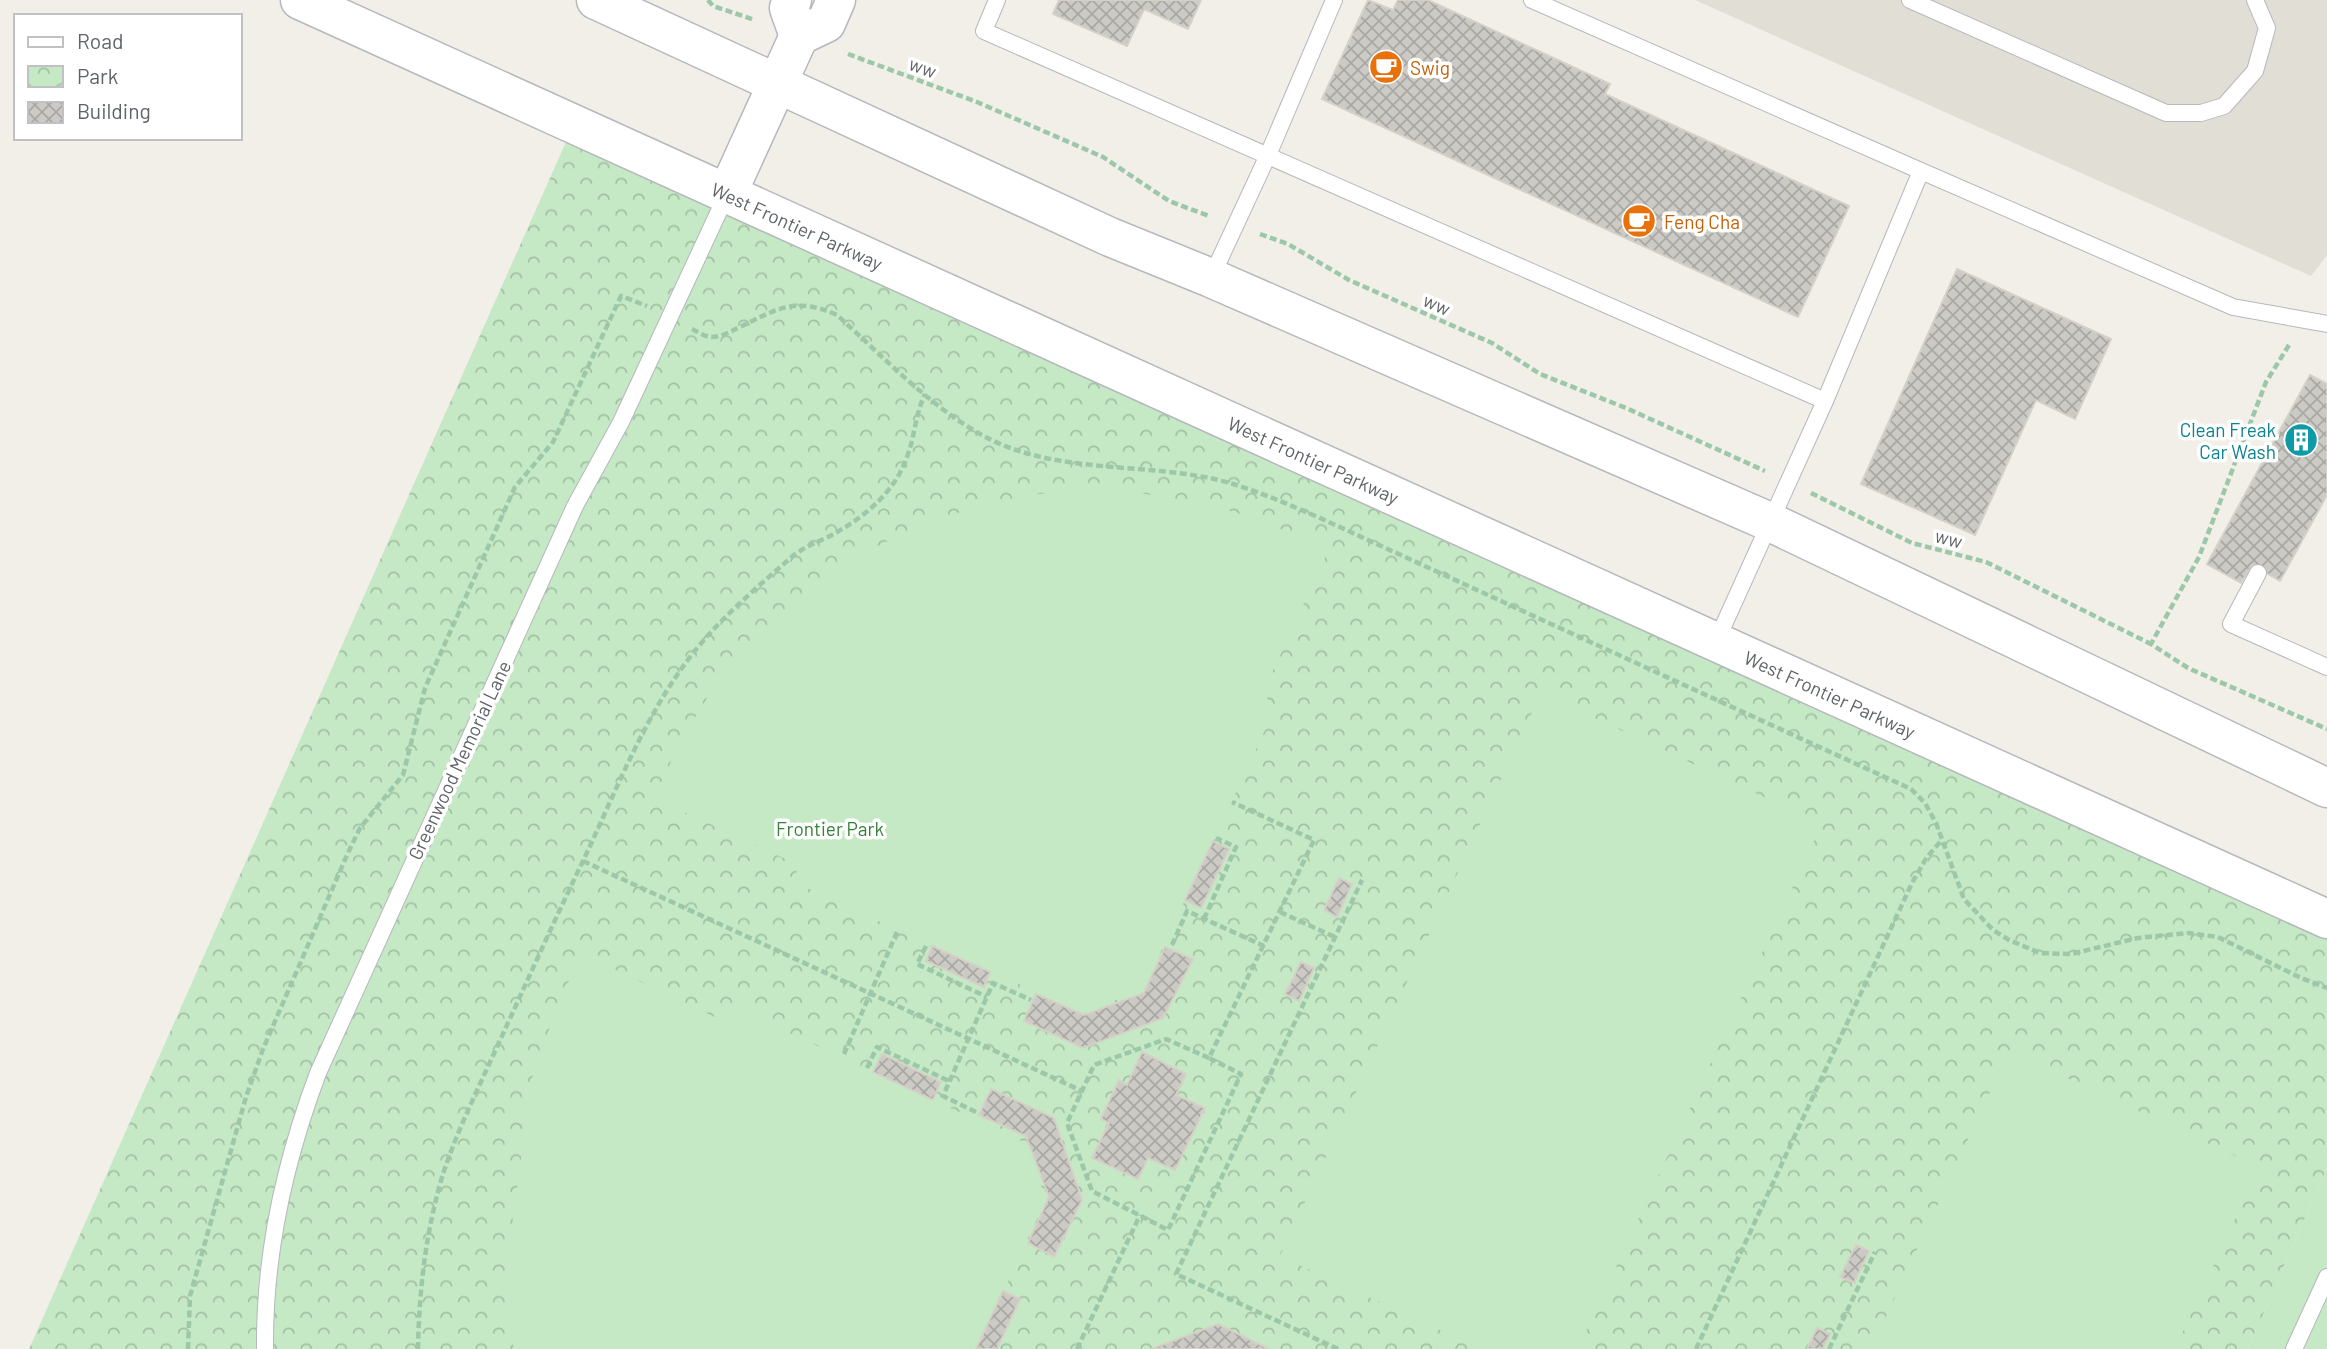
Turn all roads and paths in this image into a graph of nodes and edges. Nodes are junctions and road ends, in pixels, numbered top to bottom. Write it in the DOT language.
graph roads {
  1 [pos="300,0"];
  2 [pos="596,0"];
  3 [pos="708,0"];
  4 [pos="836,0"];
  5 [pos="997,0"];
  6 [pos="1334,0"];
  7 [pos="1532,0"];
  8 [pos="1910,0"];
  9 [pos="2256,0"];
  10 [pos="796,18"];
  11 [pos="777,83"];
  12 [pos="1268,155"];
  13 [pos="1921,171"];
  14 [pos="727,194"];
  15 [pos="1236,225"];
  16 [pos="1210,278"];
  17 [pos="669,318"];
  18 [pos="2305,321"];
  19 [pos="2327,324"];
  20 [pos="925,394"];
  21 [pos="1825,401"];
  22 [pos="1788,482"];
  23 [pos="1770,522"];
  24 [pos="2258,573"];
  25 [pos="1716,642"];
  26 [pos="2151,644"];
  27 [pos="2327,667"];
  28 [pos="2327,729"];
  29 [pos="2327,788"];
  30 [pos="1232,802"];
  31 [pos="1216,838"];
  32 [pos="1941,841"];
  33 [pos="583,861"];
  34 [pos="1362,880"];
  35 [pos="1280,912"];
  36 [pos="1203,919"];
  37 [pos="2327,919"];
  38 [pos="897,932"];
  39 [pos="1335,937"];
  40 [pos="1172,945"];
  41 [pos="926,946"];
  42 [pos="1264,946"];
  43 [pos="2327,988"];
  44 [pos="871,994"];
  45 [pos="987,997"];
  46 [pos="1031,1000"];
  47 [pos="968,1038"];
  48 [pos="844,1054"];
  49 [pos="1209,1058"];
  50 [pos="867,1068"];
  51 [pos="949,1081"];
  52 [pos="1082,1091"];
  53 [pos="975,1112"];
  54 [pos="1140,1215"];
  55 [pos="1875,1251"];
  56 [pos="2327,1277"];
  57 [pos="188,1349"];
  58 [pos="265,1349"];
  59 [pos="418,1349"];
  60 [pos="1077,1349"];
  61 [pos="1338,1349"];
  62 [pos="1696,1349"];
  63 [pos="1829,1349"];
  64 [pos="2294,1349"];
  1 -- 14 [label="street, West Frontier Parkway"];
  2 -- 11 [label="street"];
  3 -- 10 [label="path, ww"];
  4 -- 10 [label="street"];
  5 -- 12 [label="lane"];
  6 -- 12 [label="lane"];
  7 -- 13 [label="lane"];
  8 -- 9 [label="lane"];
  10 -- 11 [label="street"];
  10 -- 15 [label="path, ww"];
  11 -- 14 [label="street"];
  11 -- 16 [label="street"];
  12 -- 15 [label="lane"];
  12 -- 21 [label="lane"];
  13 -- 18 [label="lane"];
  13 -- 21 [label="lane"];
  14 -- 17 [label="lane, Greenwood Memorial Lane"];
  14 -- 25 [label="street, West Frontier Parkway"];
  15 -- 16 [label="lane"];
  15 -- 22 [label="path, ww"];
  16 -- 23 [label="street"];
  17 -- 20 [label="path"];
  17 -- 57 [label="path"];
  17 -- 58 [label="lane, Greenwood Memorial Lane"];
  18 -- 19 [label="lane"];
  18 -- 26 [label="path"];
  20 -- 32 [label="path"];
  20 -- 33 [label="path"];
  21 -- 22 [label="lane"];
  22 -- 23 [label="lane"];
  22 -- 26 [label="path, ww"];
  23 -- 25 [label="lane"];
  23 -- 29 [label="street"];
  24 -- 27 [label="lane"];
  25 -- 37 [label="street, West Frontier Parkway"];
  26 -- 28 [label="path, ww"];
  30 -- 35 [label="path"];
  31 -- 36 [label="path"];
  32 -- 43 [label="path"];
  32 -- 62 [label="path"];
  33 -- 44 [label="path"];
  33 -- 59 [label="path"];
  34 -- 39 [label="path"];
  35 -- 39 [label="path"];
  35 -- 42 [label="path"];
  36 -- 40 [label="path"];
  36 -- 42 [label="path"];
  38 -- 44 [label="path"];
  39 -- 61 [label="path"];
  41 -- 45 [label="path"];
  42 -- 49 [label="path"];
  44 -- 47 [label="path"];
  44 -- 48 [label="path"];
  45 -- 46 [label="path"];
  45 -- 47 [label="path"];
  47 -- 51 [label="path"];
  47 -- 52 [label="path"];
  49 -- 52 [label="path"];
  49 -- 54 [label="path"];
  50 -- 51 [label="path"];
  51 -- 53 [label="path"];
  52 -- 54 [label="path"];
  54 -- 60 [label="path"];
  55 -- 63 [label="path"];
  56 -- 64 [label="lane"];
}
